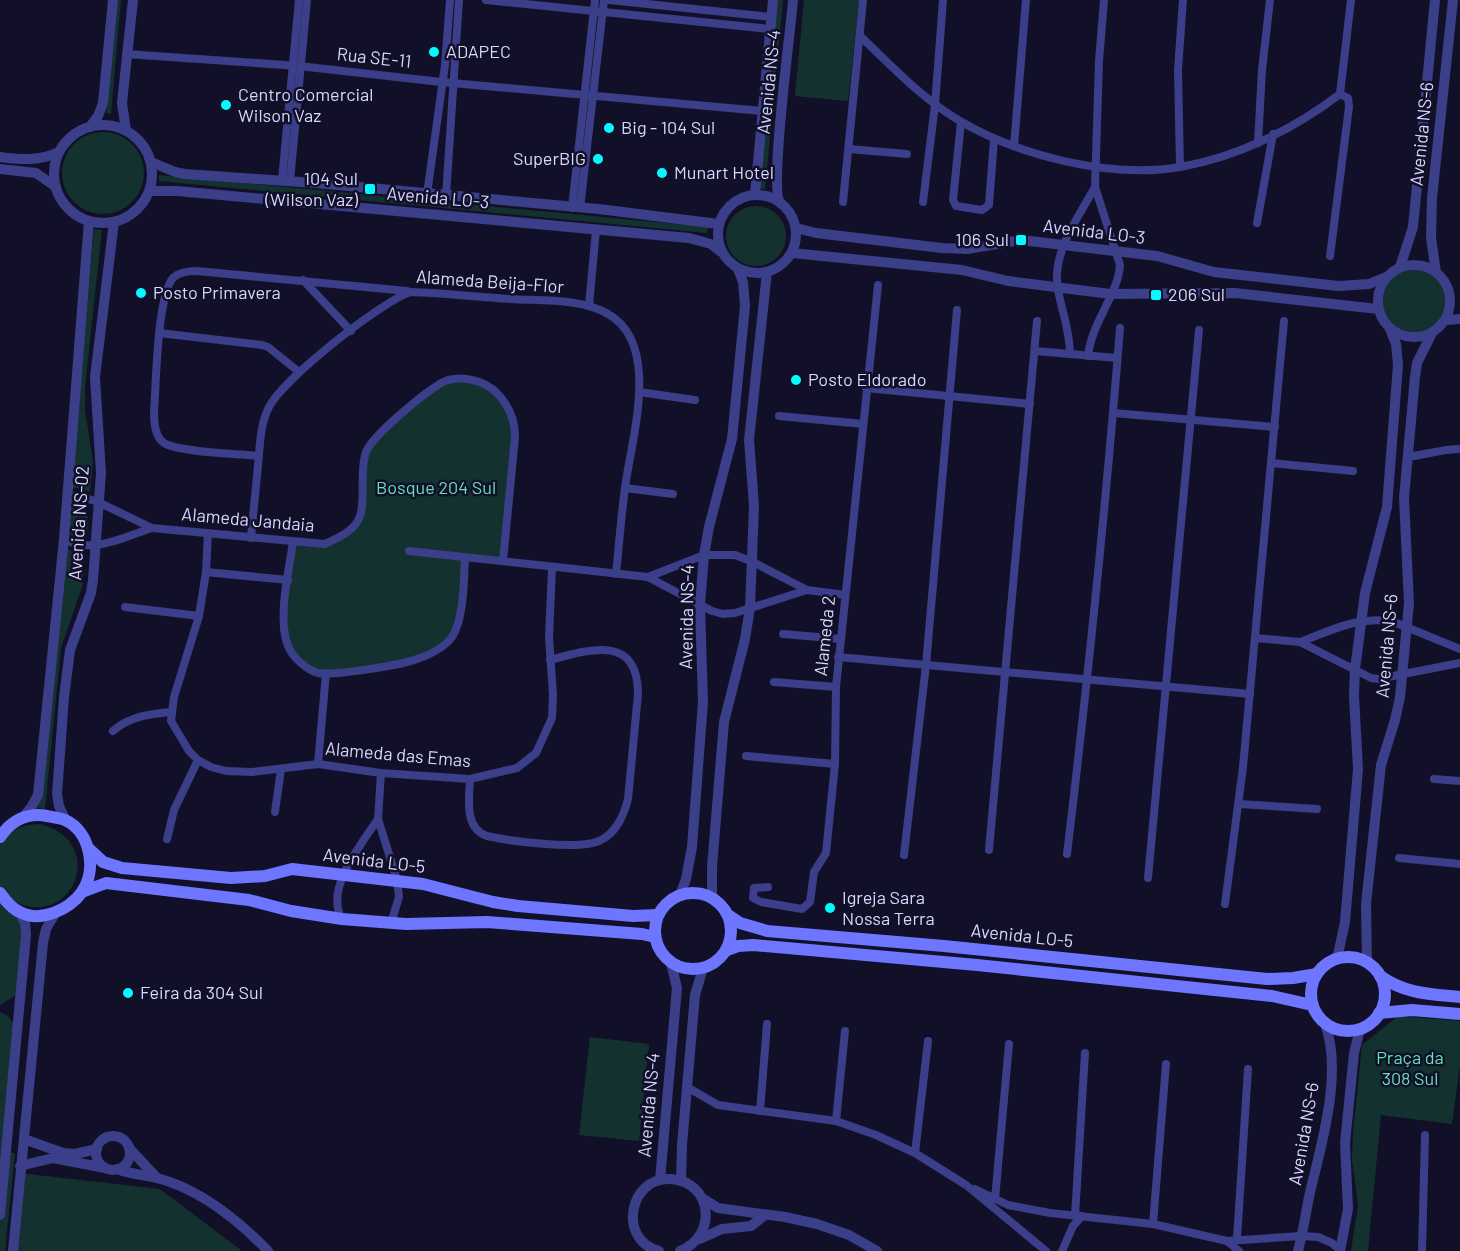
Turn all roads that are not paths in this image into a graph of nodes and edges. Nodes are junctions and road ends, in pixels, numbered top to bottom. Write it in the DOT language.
graph roads {
  1 [pos="113,0"];
  2 [pos="133,0"];
  3 [pos="299,0"];
  4 [pos="307,0"];
  5 [pos="450,0"];
  6 [pos="459,0"];
  7 [pos="486,0"];
  8 [pos="595,0"];
  9 [pos="604,0"];
  10 [pos="609,0"];
  11 [pos="773,0"];
  12 [pos="793,0"];
  13 [pos="863,0"];
  14 [pos="943,0"];
  15 [pos="1026,0"];
  16 [pos="1104,0"];
  17 [pos="1183,0"];
  18 [pos="1270,0"];
  19 [pos="1351,0"];
  20 [pos="1435,0"];
  21 [pos="1453,0"];
  22 [pos="598,12"];
  23 [pos="771,17"];
  24 [pos="770,29"];
  25 [pos="860,36"];
  26 [pos="126,54"];
  27 [pos="296,66"];
  28 [pos="441,82"];
  29 [pos="453,83"];
  30 [pos="1340,94"];
  31 [pos="590,96"];
  32 [pos="935,105"];
  33 [pos="762,111"];
  34 [pos="961,122"];
  35 [pos="90,127"];
  36 [pos="126,130"];
  37 [pos="1273,134"];
  38 [pos="994,139"];
  39 [pos="1258,143"];
  40 [pos="1014,146"];
  41 [pos="849,148"];
  42 [pos="59,152"];
  43 [pos="907,154"];
  44 [pos="0,157"];
  45 [pos="151,162"];
  46 [pos="1096,166"];
  47 [pos="1180,167"];
  48 [pos="0,169"];
  49 [pos="286,181"];
  50 [pos="56,187"];
  51 [pos="1095,187"];
  52 [pos="150,191"];
  53 [pos="427,194"];
  54 [pos="755,195"];
  55 [pos="446,196"];
  56 [pos="780,202"];
  57 [pos="843,202"];
  58 [pos="923,202"];
  59 [pos="577,208"];
  60 [pos="89,221"];
  61 [pos="114,222"];
  62 [pos="1257,223"];
  63 [pos="718,224"];
  64 [pos="796,228"];
  65 [pos="596,230"];
  66 [pos="1064,245"];
  67 [pos="720,250"];
  68 [pos="1115,250"];
  69 [pos="792,253"];
  70 [pos="1330,256"];
  71 [pos="1400,267"];
  72 [pos="738,270"];
  73 [pos="767,272"];
  74 [pos="1436,272"];
  75 [pos="1386,278"];
  76 [pos="303,280"];
  77 [pos="878,285"];
  78 [pos="1057,288"];
  79 [pos="1449,288"];
  80 [pos="410,292"];
  81 [pos="1460,292"];
  82 [pos="1110,294"];
  83 [pos="589,306"];
  84 [pos="1378,309"];
  85 [pos="957,310"];
  86 [pos="1460,319"];
  87 [pos="1446,320"];
  88 [pos="1037,321"];
  89 [pos="1284,321"];
  90 [pos="1120,328"];
  91 [pos="1390,329"];
  92 [pos="1199,330"];
  93 [pos="351,331"];
  94 [pos="159,333"];
  95 [pos="1432,333"];
  96 [pos="1035,351"];
  97 [pos="1070,354"];
  98 [pos="1088,356"];
  99 [pos="1118,358"];
  100 [pos="299,372"];
  101 [pos="866,388"];
  102 [pos="639,392"];
  103 [pos="949,395"];
  104 [pos="695,400"];
  105 [pos="1030,404"];
  106 [pos="1114,413"];
  107 [pos="779,416"];
  108 [pos="1191,419"];
  109 [pos="863,424"];
  110 [pos="1275,427"];
  111 [pos="1460,449"];
  112 [pos="259,456"];
  113 [pos="1407,457"];
  114 [pos="1271,463"];
  115 [pos="1353,471"];
  116 [pos="625,488"];
  117 [pos="673,494"];
  118 [pos="67,498"];
  119 [pos="98,502"];
  120 [pos="152,528"];
  121 [pos="208,533"];
  122 [pos="250,538"];
  123 [pos="64,539"];
  124 [pos="293,542"];
  125 [pos="94,547"];
  126 [pos="409,551"];
  127 [pos="704,555"];
  128 [pos="465,557"];
  129 [pos="503,561"];
  130 [pos="753,562"];
  131 [pos="552,568"];
  132 [pos="206,572"];
  133 [pos="616,574"];
  134 [pos="648,577"];
  135 [pos="288,580"];
  136 [pos="807,590"];
  137 [pos="846,595"];
  138 [pos="700,605"];
  139 [pos="125,607"];
  140 [pos="750,608"];
  141 [pos="199,616"];
  142 [pos="1362,620"];
  143 [pos="1406,627"];
  144 [pos="783,634"];
  145 [pos="1255,638"];
  146 [pos="840,639"];
  147 [pos="1300,642"];
  148 [pos="1460,649"];
  149 [pos="838,657"];
  150 [pos="550,660"];
  151 [pos="1460,663"];
  152 [pos="926,664"];
  153 [pos="1355,669"];
  154 [pos="1006,672"];
  155 [pos="326,673"];
  156 [pos="1402,674"];
  157 [pos="1088,678"];
  158 [pos="774,682"];
  159 [pos="1167,686"];
  160 [pos="836,687"];
  161 [pos="1250,694"];
  162 [pos="171,712"];
  163 [pos="113,731"];
  164 [pos="746,756"];
  165 [pos="198,760"];
  166 [pos="318,764"];
  167 [pos="835,764"];
  168 [pos="280,769"];
  169 [pos="381,773"];
  170 [pos="470,779"];
  171 [pos="1434,779"];
  172 [pos="1460,781"];
  173 [pos="1239,804"];
  174 [pos="1317,809"];
  175 [pos="275,812"];
  176 [pos="24,816"];
  177 [pos="378,819"];
  178 [pos="66,821"];
  179 [pos="0,837"];
  180 [pos="167,839"];
  181 [pos="90,849"];
  182 [pos="989,850"];
  183 [pos="1067,854"];
  184 [pos="904,855"];
  185 [pos="1399,858"];
  186 [pos="1460,864"];
  187 [pos="342,875"];
  188 [pos="1148,878"];
  189 [pos="397,880"];
  190 [pos="768,887"];
  191 [pos="82,892"];
  192 [pos="0,893"];
  193 [pos="680,895"];
  194 [pos="712,898"];
  195 [pos="1225,904"];
  196 [pos="19,912"];
  197 [pos="56,912"];
  198 [pos="658,915"];
  199 [pos="728,915"];
  200 [pos="342,919"];
  201 [pos="391,923"];
  202 [pos="655,937"];
  203 [pos="727,950"];
  204 [pos="1338,958"];
  205 [pos="1367,962"];
  206 [pos="671,963"];
  207 [pos="703,968"];
  208 [pos="1317,974"];
  209 [pos="1380,976"];
  210 [pos="1460,997"];
  211 [pos="1312,1005"];
  212 [pos="1380,1013"];
  213 [pos="1460,1014"];
  214 [pos="1325,1023"];
  215 [pos="767,1024"];
  216 [pos="1360,1029"];
  217 [pos="845,1031"];
  218 [pos="928,1041"];
  219 [pos="1009,1044"];
  220 [pos="1085,1053"];
  221 [pos="1166,1064"];
  222 [pos="1248,1069"];
  223 [pos="687,1087"];
  224 [pos="760,1111"];
  225 [pos="836,1121"];
  226 [pos="1425,1135"];
  227 [pos="24,1139"];
  228 [pos="129,1148"];
  229 [pos="97,1149"];
  230 [pos="915,1153"];
  231 [pos="20,1166"];
  232 [pos="111,1169"];
  233 [pos="157,1178"];
  234 [pos="660,1180"];
  235 [pos="681,1181"];
  236 [pos="966,1185"];
  237 [pos="702,1198"];
  238 [pos="995,1199"];
  239 [pos="0,1215"];
  240 [pos="765,1215"];
  241 [pos="1079,1216"];
  242 [pos="1153,1224"];
  243 [pos="1300,1236"];
  244 [pos="698,1240"];
  245 [pos="1232,1240"];
  246 [pos="684,1250"];
  247 [pos="1340,1250"];
  248 [pos="13,1251"];
  249 [pos="268,1251"];
  250 [pos="656,1251"];
  251 [pos="877,1251"];
  252 [pos="1046,1251"];
  253 [pos="1062,1251"];
  254 [pos="1239,1251"];
  255 [pos="1298,1251"];
  256 [pos="1422,1251"];
  1 -- 35 [label="street"];
  2 -- 26 [label="street"];
  3 -- 27 [label="street"];
  4 -- 27 [label="street"];
  5 -- 28 [label="street"];
  6 -- 29 [label="street"];
  7 -- 22 [label="street"];
  8 -- 22 [label="street"];
  9 -- 22 [label="street"];
  10 -- 23 [label="street"];
  11 -- 23 [label="street, Avenida NS-4"];
  12 -- 56 [label="street, Avenida NS-4"];
  13 -- 25 [label="street"];
  14 -- 32 [label="street"];
  15 -- 40 [label="street"];
  16 -- 46 [label="street"];
  17 -- 47 [label="street"];
  18 -- 39 [label="street"];
  19 -- 30 [label="street"];
  20 -- 71 [label="street, Avenida NS-6"];
  21 -- 74 [label="street, Avenida NS-6"];
  22 -- 24 [label="street"];
  22 -- 31 [label="street"];
  23 -- 24 [label="street, Avenida NS-4"];
  24 -- 33 [label="street, Avenida NS-4"];
  25 -- 32 [label="street"];
  25 -- 41 [label="street"];
  26 -- 27 [label="street, Rua SE-11"];
  26 -- 36 [label="street"];
  27 -- 28 [label="street, Rua SE-11"];
  27 -- 49 [label="street"];
  28 -- 29 [label="street, Rua SE-11"];
  28 -- 53 [label="street"];
  29 -- 31 [label="street, Rua SE-11"];
  29 -- 55 [label="street"];
  30 -- 37 [label="street"];
  30 -- 70 [label="street"];
  31 -- 33 [label="street, Rua SE-11"];
  31 -- 59 [label="street"];
  32 -- 34 [label="street"];
  32 -- 58 [label="street"];
  33 -- 54 [label="street, Avenida NS-4"];
  34 -- 38 [label="street"];
  34 -- 38 [label="street"];
  35 -- 36 [label="street"];
  35 -- 42 [label="street"];
  36 -- 45 [label="street"];
  37 -- 39 [label="street"];
  37 -- 62 [label="street"];
  38 -- 40 [label="street"];
  39 -- 47 [label="street"];
  40 -- 46 [label="street"];
  41 -- 43 [label="street"];
  41 -- 57 [label="street"];
  42 -- 44 [label="street"];
  42 -- 50 [label="street"];
  45 -- 49 [label="street, Avenida LO-3"];
  45 -- 52 [label="street"];
  46 -- 47 [label="street"];
  46 -- 51 [label="street"];
  48 -- 50 [label="street"];
  49 -- 53 [label="street, Avenida LO-3"];
  50 -- 60 [label="street"];
  51 -- 66 [label="street"];
  51 -- 68 [label="street"];
  52 -- 61 [label="street"];
  52 -- 65 [label="street, Avenida LO-3"];
  53 -- 55 [label="street, Avenida LO-3"];
  54 -- 56 [label="street"];
  54 -- 63 [label="street"];
  55 -- 59 [label="street, Avenida LO-3"];
  56 -- 64 [label="street"];
  59 -- 63 [label="street, Avenida LO-3"];
  60 -- 61 [label="street"];
  60 -- 118 [label="street, Avenida NS-02"];
  61 -- 119 [label="street, Avenida NS-02"];
  63 -- 67 [label="street"];
  64 -- 66 [label="street, Avenida LO-3"];
  64 -- 69 [label="street"];
  65 -- 67 [label="street, Avenida LO-3"];
  65 -- 83 [label="street"];
  66 -- 68 [label="street, Avenida LO-3"];
  66 -- 78 [label="street"];
  67 -- 72 [label="street"];
  68 -- 75 [label="street, Avenida LO-3"];
  68 -- 82 [label="street"];
  69 -- 73 [label="street"];
  69 -- 78 [label="street"];
  71 -- 74 [label="street"];
  71 -- 75 [label="street"];
  72 -- 73 [label="street"];
  72 -- 127 [label="street, Avenida NS-4"];
  73 -- 130 [label="street"];
  74 -- 79 [label="street"];
  75 -- 84 [label="street"];
  76 -- 80 [label="street"];
  76 -- 93 [label="street"];
  76 -- 94 [label="street"];
  77 -- 101 [label="street, Alameda 2"];
  78 -- 82 [label="street"];
  78 -- 97 [label="street"];
  79 -- 81 [label="street"];
  79 -- 87 [label="street"];
  80 -- 83 [label="street, Alameda Beija-Flor"];
  80 -- 93 [label="street, Alameda Beija-Flor"];
  82 -- 84 [label="street"];
  82 -- 98 [label="street"];
  83 -- 102 [label="street, Alameda Beija-Flor"];
  84 -- 91 [label="street"];
  85 -- 103 [label="street"];
  86 -- 87 [label="street"];
  87 -- 95 [label="street"];
  88 -- 96 [label="street"];
  89 -- 110 [label="street"];
  90 -- 99 [label="street"];
  91 -- 95 [label="street"];
  91 -- 142 [label="street, Avenida NS-6"];
  92 -- 108 [label="street"];
  93 -- 100 [label="street, Alameda Beija-Flor"];
  94 -- 100 [label="street"];
  94 -- 112 [label="street"];
  95 -- 113 [label="street, Avenida NS-6"];
  96 -- 97 [label="street"];
  96 -- 105 [label="street"];
  97 -- 98 [label="street"];
  98 -- 99 [label="street"];
  99 -- 106 [label="street"];
  100 -- 112 [label="street, Alameda Beija-Flor"];
  101 -- 103 [label="street"];
  101 -- 109 [label="street, Alameda 2"];
  102 -- 104 [label="street"];
  102 -- 116 [label="street, Alameda Beija-Flor"];
  103 -- 105 [label="street"];
  103 -- 152 [label="street"];
  105 -- 154 [label="street"];
  106 -- 108 [label="street"];
  106 -- 157 [label="street"];
  107 -- 109 [label="street"];
  108 -- 110 [label="street"];
  108 -- 159 [label="street"];
  109 -- 137 [label="street, Alameda 2"];
  110 -- 114 [label="street"];
  111 -- 113 [label="street"];
  112 -- 122 [label="street, Alameda Beija-Flor"];
  113 -- 143 [label="street, Avenida NS-6"];
  114 -- 115 [label="street"];
  114 -- 145 [label="street"];
  116 -- 117 [label="street"];
  116 -- 133 [label="street, Alameda Beija-Flor"];
  118 -- 119 [label="street, Alameda Jandaia"];
  118 -- 123 [label="street, Avenida NS-02"];
  119 -- 120 [label="street, Alameda Jandaia"];
  119 -- 125 [label="street, Avenida NS-02"];
  120 -- 121 [label="street, Alameda Jandaia"];
  120 -- 125 [label="street, Alameda Jandaia"];
  121 -- 122 [label="street, Alameda Jandaia"];
  121 -- 132 [label="street"];
  122 -- 124 [label="street, Alameda Jandaia"];
  123 -- 125 [label="street"];
  123 -- 176 [label="street, Avenida NS-02"];
  124 -- 129 [label="street, Alameda Jandaia"];
  124 -- 135 [label="street"];
  125 -- 178 [label="street, Avenida NS-02"];
  126 -- 128 [label="street"];
  127 -- 130 [label="street"];
  127 -- 134 [label="street"];
  127 -- 138 [label="street, Avenida NS-4"];
  128 -- 129 [label="street"];
  128 -- 155 [label="street"];
  129 -- 131 [label="street"];
  130 -- 136 [label="street"];
  130 -- 140 [label="street"];
  131 -- 133 [label="street"];
  131 -- 150 [label="street, Alameda das Emas"];
  132 -- 135 [label="street"];
  132 -- 141 [label="street"];
  133 -- 134 [label="street"];
  134 -- 138 [label="street"];
  135 -- 155 [label="street"];
  136 -- 137 [label="street"];
  136 -- 140 [label="street"];
  137 -- 146 [label="street, Alameda 2"];
  138 -- 140 [label="street"];
  138 -- 193 [label="street, Avenida NS-4"];
  139 -- 141 [label="street"];
  140 -- 194 [label="street"];
  141 -- 162 [label="street"];
  142 -- 143 [label="street"];
  142 -- 147 [label="street"];
  142 -- 153 [label="street, Avenida NS-6"];
  143 -- 148 [label="street"];
  143 -- 156 [label="street, Avenida NS-6"];
  144 -- 146 [label="street"];
  145 -- 147 [label="street"];
  145 -- 161 [label="street"];
  146 -- 149 [label="street, Alameda 2"];
  147 -- 153 [label="street"];
  149 -- 152 [label="street"];
  149 -- 160 [label="street, Alameda 2"];
  150 -- 170 [label="street, Alameda das Emas"];
  150 -- 170 [label="street"];
  151 -- 156 [label="street"];
  152 -- 154 [label="street"];
  152 -- 184 [label="street"];
  153 -- 156 [label="street"];
  153 -- 204 [label="street, Avenida NS-6"];
  154 -- 157 [label="street"];
  154 -- 182 [label="street"];
  155 -- 166 [label="street"];
  156 -- 205 [label="street, Avenida NS-6"];
  157 -- 159 [label="street"];
  157 -- 183 [label="street"];
  158 -- 160 [label="street"];
  159 -- 161 [label="street"];
  159 -- 188 [label="street"];
  160 -- 167 [label="street, Alameda 2"];
  161 -- 173 [label="street"];
  162 -- 163 [label="street"];
  162 -- 165 [label="street"];
  164 -- 167 [label="street"];
  165 -- 168 [label="street, Alameda das Emas"];
  165 -- 180 [label="street"];
  166 -- 168 [label="street, Alameda das Emas"];
  166 -- 169 [label="street, Alameda das Emas"];
  167 -- 190 [label="street, Alameda 2"];
  168 -- 175 [label="street"];
  169 -- 170 [label="street, Alameda das Emas"];
  169 -- 177 [label="street"];
  171 -- 172 [label="street"];
  173 -- 174 [label="street"];
  173 -- 195 [label="street"];
  176 -- 178 [label="main road"];
  176 -- 179 [label="main road"];
  177 -- 187 [label="street"];
  177 -- 189 [label="street"];
  178 -- 181 [label="main road, Avenida LO-5"];
  181 -- 187 [label="main road, Avenida LO-5"];
  181 -- 191 [label="main road"];
  185 -- 186 [label="street"];
  187 -- 189 [label="main road, Avenida LO-5"];
  187 -- 200 [label="street"];
  189 -- 198 [label="main road, Avenida LO-5"];
  189 -- 201 [label="street"];
  191 -- 197 [label="main road"];
  191 -- 200 [label="main road"];
  192 -- 196 [label="main road"];
  193 -- 194 [label="main road"];
  193 -- 198 [label="main road"];
  194 -- 199 [label="main road"];
  196 -- 197 [label="main road"];
  196 -- 239 [label="street"];
  197 -- 227 [label="street"];
  198 -- 202 [label="main road"];
  199 -- 203 [label="main road"];
  199 -- 208 [label="main road, Avenida LO-5"];
  200 -- 201 [label="main road"];
  201 -- 202 [label="main road"];
  202 -- 206 [label="main road"];
  203 -- 207 [label="main road"];
  203 -- 211 [label="main road, Avenida LO-5"];
  204 -- 205 [label="main road"];
  204 -- 208 [label="main road"];
  205 -- 209 [label="main road"];
  206 -- 207 [label="main road"];
  206 -- 234 [label="street, Avenida NS-4"];
  207 -- 223 [label="street, Avenida NS-4"];
  208 -- 211 [label="main road"];
  209 -- 210 [label="main road"];
  209 -- 212 [label="main road"];
  211 -- 214 [label="main road"];
  212 -- 213 [label="main road"];
  212 -- 216 [label="main road"];
  214 -- 216 [label="main road"];
  214 -- 243 [label="street, Avenida NS-6"];
  215 -- 224 [label="street"];
  216 -- 247 [label="street"];
  217 -- 225 [label="street"];
  218 -- 230 [label="street"];
  219 -- 238 [label="street"];
  220 -- 241 [label="street"];
  221 -- 242 [label="street"];
  222 -- 245 [label="street"];
  223 -- 224 [label="street"];
  223 -- 235 [label="street, Avenida NS-4"];
  224 -- 225 [label="street"];
  225 -- 230 [label="street"];
  226 -- 256 [label="street"];
  227 -- 229 [label="street"];
  227 -- 231 [label="street"];
  228 -- 229 [label="street"];
  228 -- 232 [label="street"];
  228 -- 233 [label="street"];
  229 -- 232 [label="street"];
  230 -- 236 [label="street"];
  231 -- 232 [label="street"];
  231 -- 248 [label="street"];
  232 -- 233 [label="street"];
  233 -- 249 [label="street"];
  234 -- 235 [label="street"];
  234 -- 250 [label="street"];
  235 -- 237 [label="street"];
  236 -- 238 [label="street"];
  236 -- 252 [label="street"];
  237 -- 240 [label="street"];
  237 -- 244 [label="street"];
  238 -- 241 [label="street"];
  240 -- 244 [label="street"];
  240 -- 251 [label="street"];
  241 -- 242 [label="street"];
  241 -- 253 [label="street"];
  242 -- 245 [label="street"];
  243 -- 245 [label="street"];
  243 -- 247 [label="street"];
  243 -- 255 [label="street, Avenida NS-6"];
  244 -- 246 [label="street"];
  245 -- 254 [label="street"];
}
